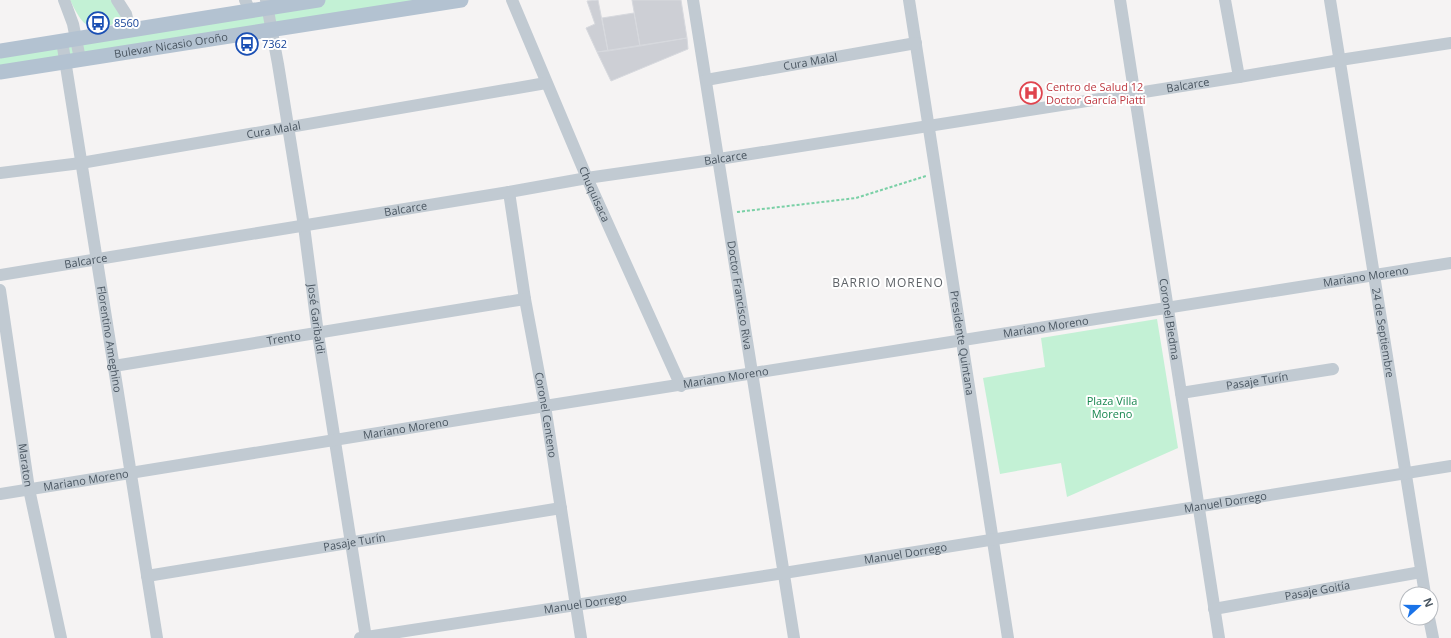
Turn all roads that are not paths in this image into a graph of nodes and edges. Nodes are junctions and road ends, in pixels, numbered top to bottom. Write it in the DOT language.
graph roads {
  1 [pos="64,0"];
  2 [pos="117,0"];
  3 [pos="318,0"];
  4 [pos="461,0"];
  5 [pos="512,0"];
  6 [pos="694,0"];
  7 [pos="908,0"];
  8 [pos="1120,0"];
  9 [pos="1225,0"];
  10 [pos="1330,0"];
  11 [pos="266,4"];
  12 [pos="247,5"];
  13 [pos="130,30"];
  14 [pos="271,30"];
  15 [pos="69,40"];
  16 [pos="916,43"];
  17 [pos="1451,43"];
  18 [pos="0,51"];
  19 [pos="73,60"];
  20 [pos="1340,60"];
  21 [pos="0,72"];
  22 [pos="1239,77"];
  23 [pos="706,80"];
  24 [pos="546,83"];
  25 [pos="1135,92"];
  26 [pos="929,125"];
  27 [pos="288,128"];
  28 [pos="719,159"];
  29 [pos="81,163"];
  30 [pos="0,173"];
  31 [pos="587,178"];
  32 [pos="508,192"];
  33 [pos="304,226"];
  34 [pos="97,259"];
  35 [pos="1451,263"];
  36 [pos="0,275"];
  37 [pos="1374,275"];
  38 [pos="0,290"];
  39 [pos="525,299"];
  40 [pos="1168,308"];
  41 [pos="318,334"];
  42 [pos="962,341"];
  43 [pos="114,366"];
  44 [pos="1333,369"];
  45 [pos="753,373"];
  46 [pos="681,386"];
  47 [pos="1181,393"];
  48 [pos="545,406"];
  49 [pos="335,441"];
  50 [pos="1451,466"];
  51 [pos="131,473"];
  52 [pos="1406,473"];
  53 [pos="29,490"];
  54 [pos="0,494"];
  55 [pos="1199,506"];
  56 [pos="561,508"];
  57 [pos="993,539"];
  58 [pos="351,543"];
  59 [pos="1421,572"];
  60 [pos="784,573"];
  61 [pos="147,576"];
  62 [pos="1424,586"];
  63 [pos="576,605"];
  64 [pos="1214,609"];
  65 [pos="1430,626"];
  66 [pos="61,638"];
  67 [pos="157,638"];
  68 [pos="364,638"];
  69 [pos="581,638"];
  70 [pos="794,638"];
  71 [pos="1008,638"];
  72 [pos="1219,638"];
  73 [pos="1432,638"];
  1 -- 15 [label="street, Florentino Ameghino"];
  2 -- 13 [label="street"];
  3 -- 11 [label="main road, Bulevar Nicasio Oroño"];
  4 -- 14 [label="main road, Bulevar Nicasio Oroño"];
  5 -- 24 [label="street, Chuquisaca"];
  6 -- 23 [label="street, Doctor Francisco Riva"];
  7 -- 16 [label="street, Presidente Quintana"];
  8 -- 25 [label="street, Coronel Biedma"];
  9 -- 22 [label="street"];
  10 -- 20 [label="street, 24 de Septiembre"];
  11 -- 12 [label="main road, Bulevar Nicasio Oroño"];
  11 -- 14 [label="street, José Garibaldi"];
  12 -- 13 [label="main road, Bulevar Nicasio Oroño"];
  13 -- 15 [label="main road, Bulevar Nicasio Oroño"];
  14 -- 19 [label="main road, Bulevar Nicasio Oroño"];
  14 -- 27 [label="street, José Garibaldi"];
  15 -- 18 [label="main road, Bulevar Nicasio Oroño"];
  15 -- 19 [label="street, Florentino Ameghino"];
  16 -- 23 [label="street, Cura Malal"];
  16 -- 26 [label="street, Presidente Quintana"];
  17 -- 20 [label="street, Balcarce"];
  19 -- 21 [label="main road, Bulevar Nicasio Oroño"];
  19 -- 29 [label="street, Florentino Ameghino"];
  20 -- 22 [label="street, Balcarce"];
  20 -- 37 [label="street, 24 de Septiembre"];
  22 -- 25 [label="street, Balcarce"];
  23 -- 28 [label="street, Doctor Francisco Riva"];
  24 -- 27 [label="street, Cura Malal"];
  24 -- 31 [label="street, Chuquisaca"];
  25 -- 26 [label="street, Balcarce"];
  25 -- 40 [label="street, Coronel Biedma"];
  26 -- 28 [label="street, Balcarce"];
  26 -- 42 [label="street, Presidente Quintana"];
  27 -- 29 [label="street, Cura Malal"];
  27 -- 33 [label="street, José Garibaldi"];
  28 -- 31 [label="street, Balcarce"];
  28 -- 45 [label="street, Doctor Francisco Riva"];
  29 -- 30 [label="street, Cura Malal"];
  29 -- 34 [label="street, Florentino Ameghino"];
  31 -- 32 [label="street, Balcarce"];
  31 -- 46 [label="street, Chuquisaca"];
  32 -- 33 [label="street, Balcarce"];
  32 -- 39 [label="street, Coronel Centeno"];
  33 -- 34 [label="street, Balcarce"];
  33 -- 41 [label="street, José Garibaldi"];
  34 -- 36 [label="street, Balcarce"];
  34 -- 43 [label="street, Florentino Ameghino"];
  35 -- 37 [label="street, Mariano Moreno"];
  37 -- 40 [label="street, Mariano Moreno"];
  37 -- 52 [label="street, 24 de Septiembre"];
  38 -- 53 [label="street, Maraton"];
  39 -- 41 [label="street, Trento"];
  39 -- 48 [label="street, Coronel Centeno"];
  40 -- 42 [label="street, Mariano Moreno"];
  40 -- 47 [label="street, Coronel Biedma"];
  41 -- 43 [label="street, Trento"];
  41 -- 49 [label="street, José Garibaldi"];
  42 -- 45 [label="street, Mariano Moreno"];
  42 -- 57 [label="street, Presidente Quintana"];
  43 -- 51 [label="street, Florentino Ameghino"];
  44 -- 47 [label="street, Pasaje Turín"];
  45 -- 46 [label="street, Mariano Moreno"];
  45 -- 60 [label="street, Doctor Francisco Riva"];
  46 -- 48 [label="street, Mariano Moreno"];
  47 -- 55 [label="street, Coronel Biedma"];
  48 -- 49 [label="street, Mariano Moreno"];
  48 -- 56 [label="street, Coronel Centeno"];
  49 -- 51 [label="street, Mariano Moreno"];
  49 -- 58 [label="street, José Garibaldi"];
  50 -- 52 [label="street, Manuel Dorrego"];
  51 -- 53 [label="street, Mariano Moreno"];
  51 -- 61 [label="street, Florentino Ameghino"];
  52 -- 55 [label="street, Manuel Dorrego"];
  52 -- 59 [label="street, 24 de Septiembre"];
  53 -- 54 [label="street, Mariano Moreno"];
  53 -- 66 [label="street, Maraton"];
  55 -- 57 [label="street, Manuel Dorrego"];
  55 -- 64 [label="street, Coronel Biedma"];
  56 -- 58 [label="street, Pasaje Turín"];
  56 -- 63 [label="street, Coronel Centeno"];
  57 -- 60 [label="street, Manuel Dorrego"];
  57 -- 71 [label="street, Presidente Quintana"];
  58 -- 61 [label="street, Pasaje Turín"];
  58 -- 68 [label="street, José Garibaldi"];
  59 -- 62 [label="street, 24 de Septiembre"];
  59 -- 64 [label="street, Pasaje Goitía"];
  60 -- 63 [label="street, Manuel Dorrego"];
  60 -- 70 [label="street, Doctor Francisco Riva"];
  61 -- 67 [label="street, Florentino Ameghino"];
  63 -- 68 [label="street, Manuel Dorrego"];
  63 -- 69 [label="street, Coronel Centeno"];
  64 -- 72 [label="street, Coronel Biedma"];
  65 -- 73 [label="street"];
}
